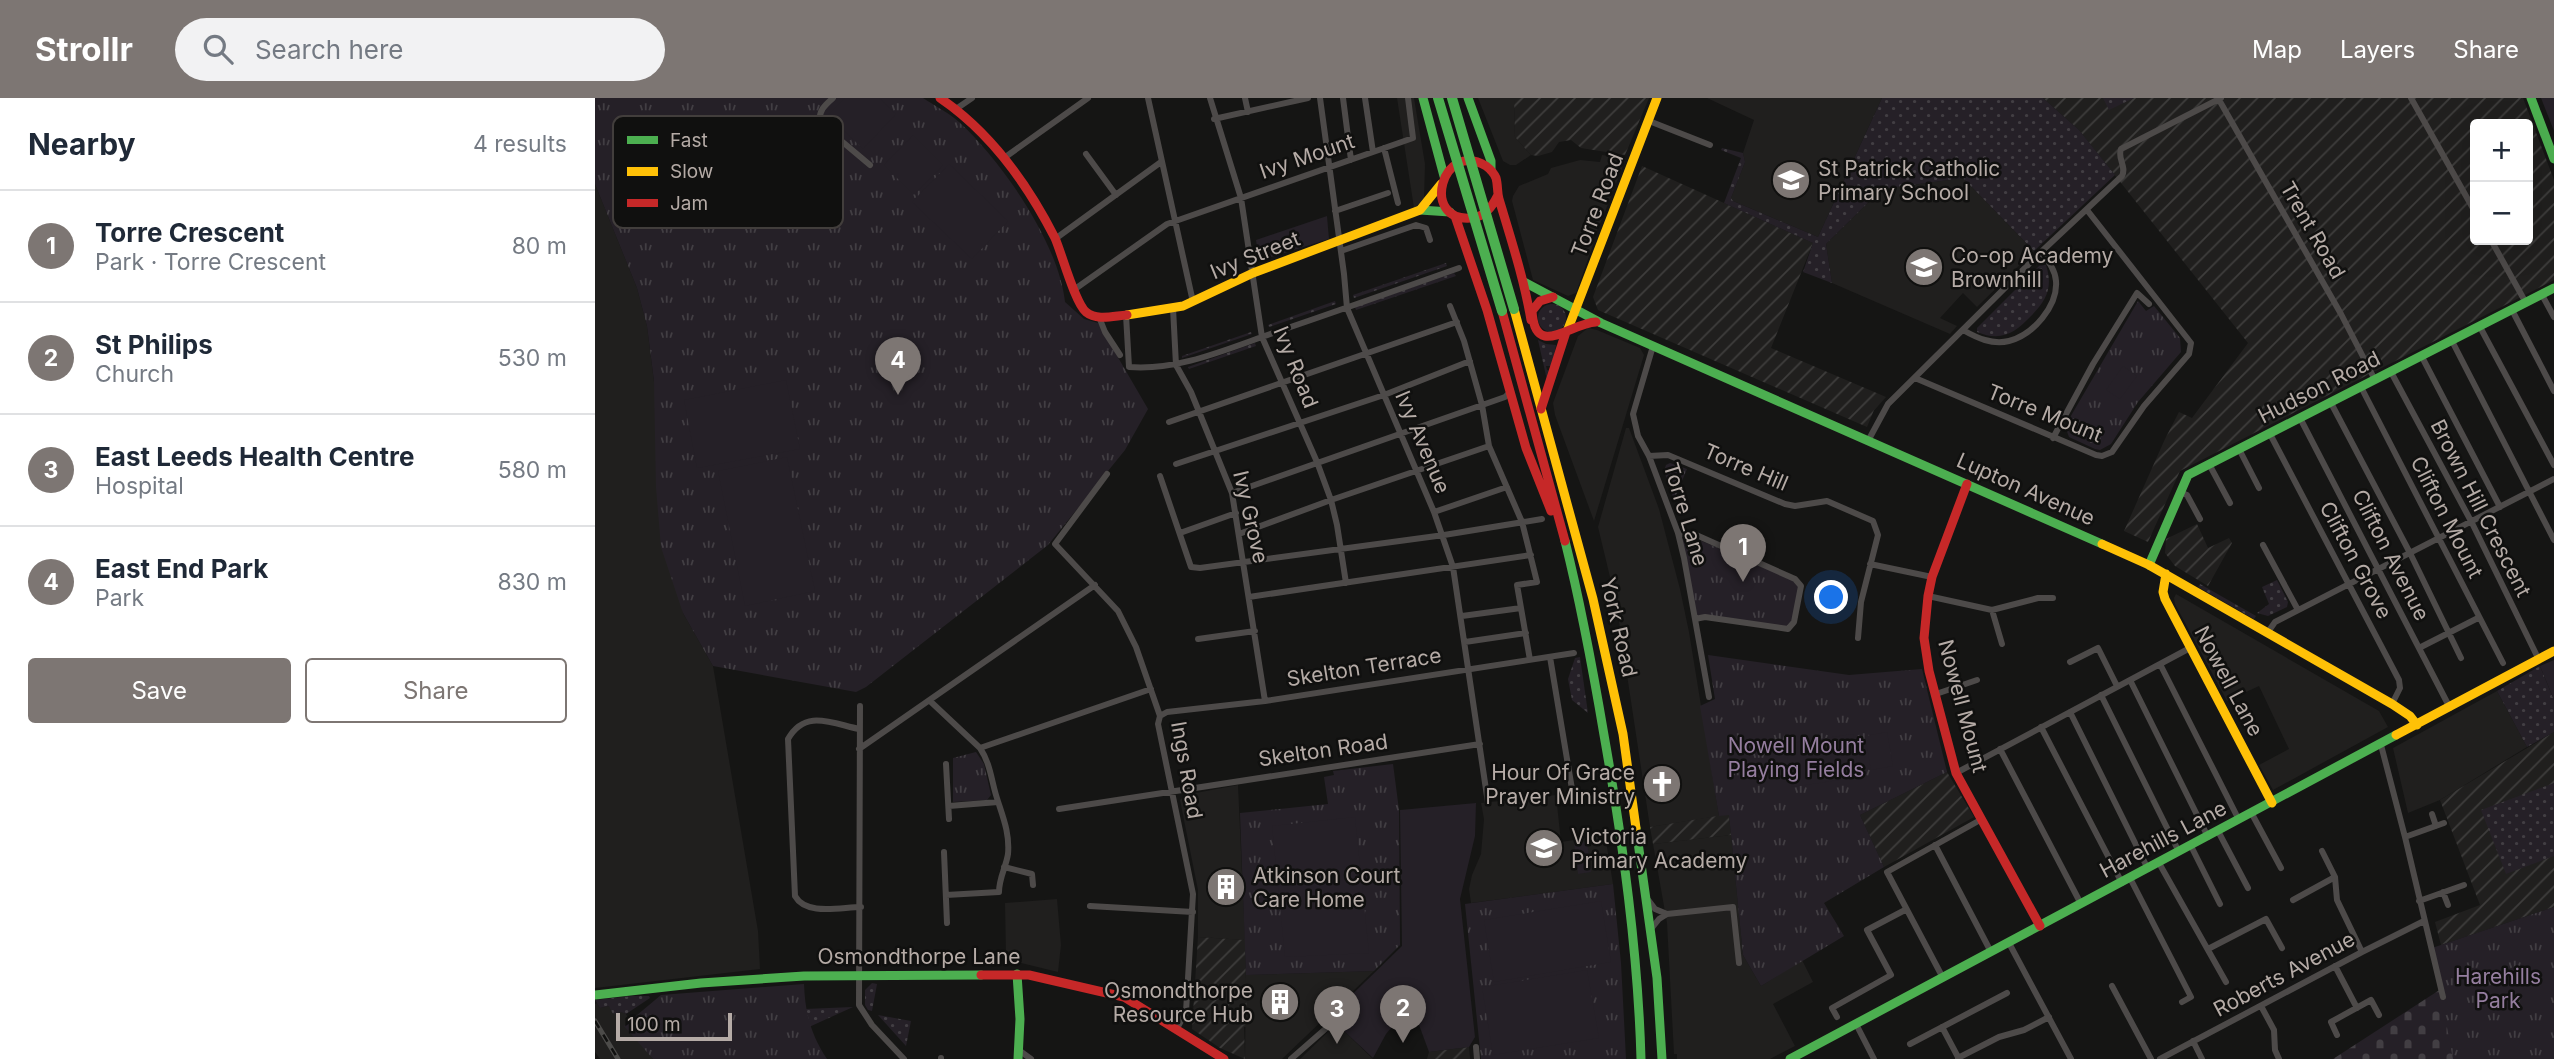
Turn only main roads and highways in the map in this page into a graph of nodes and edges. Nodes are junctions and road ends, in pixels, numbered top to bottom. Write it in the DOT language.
graph roads {
  1 [pos="940,98"];
  2 [pos="1423,98"];
  3 [pos="1438,98"];
  4 [pos="1451,98"];
  5 [pos="1468,98"];
  6 [pos="1657,98"];
  7 [pos="2531,98"];
  8 [pos="2554,159"];
  9 [pos="1491,170"];
  10 [pos="1443,180"];
  11 [pos="1498,195"];
  12 [pos="1420,210"];
  13 [pos="1488,212"];
  14 [pos="1453,214"];
  15 [pos="1506,219"];
  16 [pos="1524,282"];
  17 [pos="2554,288"];
  18 [pos="1558,299"];
  19 [pos="1578,309"];
  20 [pos="1531,320"];
  21 [pos="1601,323"];
  22 [pos="1568,328"];
  23 [pos="1540,410"];
  24 [pos="1967,484"];
  25 [pos="1571,562"];
  26 [pos="2149,565"];
  27 [pos="2166,574"];
  28 [pos="2554,651"];
  29 [pos="2417,725"];
  30 [pos="2272,803"];
  31 [pos="2040,926"];
  32 [pos="1017,974"];
  33 [pos="595,995"];
  34 [pos="1019,1055"];
  35 [pos="1224,1059"];
  36 [pos="1641,1059"];
  37 [pos="1662,1059"];
  38 [pos="1790,1059"];
  1 -- 12 [label="main road, Ivy Street"];
  2 -- 10 [label="main road"];
  3 -- 25 [label="main road, York Road, bridge"];
  4 -- 23 [label="main road, York Road, bridge"];
  5 -- 9 [label="main road"];
  6 -- 19 [label="main road, Torre Road"];
  7 -- 8 [label="main road"];
  9 -- 10 [label="main road"];
  9 -- 11 [label="main road"];
  10 -- 12 [label="main road, Ivy Street"];
  10 -- 14 [label="main road"];
  11 -- 13 [label="main road"];
  11 -- 15 [label="main road"];
  12 -- 14 [label="main road, Ivy Street"];
  13 -- 14 [label="main road"];
  13 -- 15 [label="main road"];
  14 -- 25 [label="main road"];
  15 -- 16 [label="main road"];
  16 -- 18 [label="main road, Lupton Avenue"];
  16 -- 20 [label="main road"];
  17 -- 26 [label="main road, Hudson Road"];
  18 -- 19 [label="main road, Lupton Avenue"];
  18 -- 20 [label="main road"];
  18 -- 22 [label="main road"];
  19 -- 21 [label="main road, Lupton Avenue"];
  19 -- 22 [label="main road, Torre Road"];
  20 -- 22 [label="main road"];
  21 -- 22 [label="main road"];
  21 -- 24 [label="main road, Lupton Avenue"];
  22 -- 23 [label="main road, Torre Road"];
  23 -- 37 [label="main road, York Road"];
  24 -- 26 [label="main road, Lupton Avenue"];
  24 -- 31 [label="main road, Nowell Mount"];
  25 -- 36 [label="main road, York Road"];
  26 -- 27 [label="main road, Lupton Avenue"];
  27 -- 29 [label="main road, Lupton Avenue"];
  27 -- 30 [label="main road, Nowell Lane"];
  28 -- 29 [label="main road, Harehills Lane"];
  29 -- 30 [label="main road, Harehills Lane"];
  30 -- 31 [label="main road, Harehills Lane"];
  31 -- 38 [label="main road, Harehills Lane"];
  32 -- 33 [label="main road, Osmondthorpe Lane"];
  32 -- 34 [label="main road"];
  32 -- 35 [label="main road, Osmondthorpe Lane"];
}
